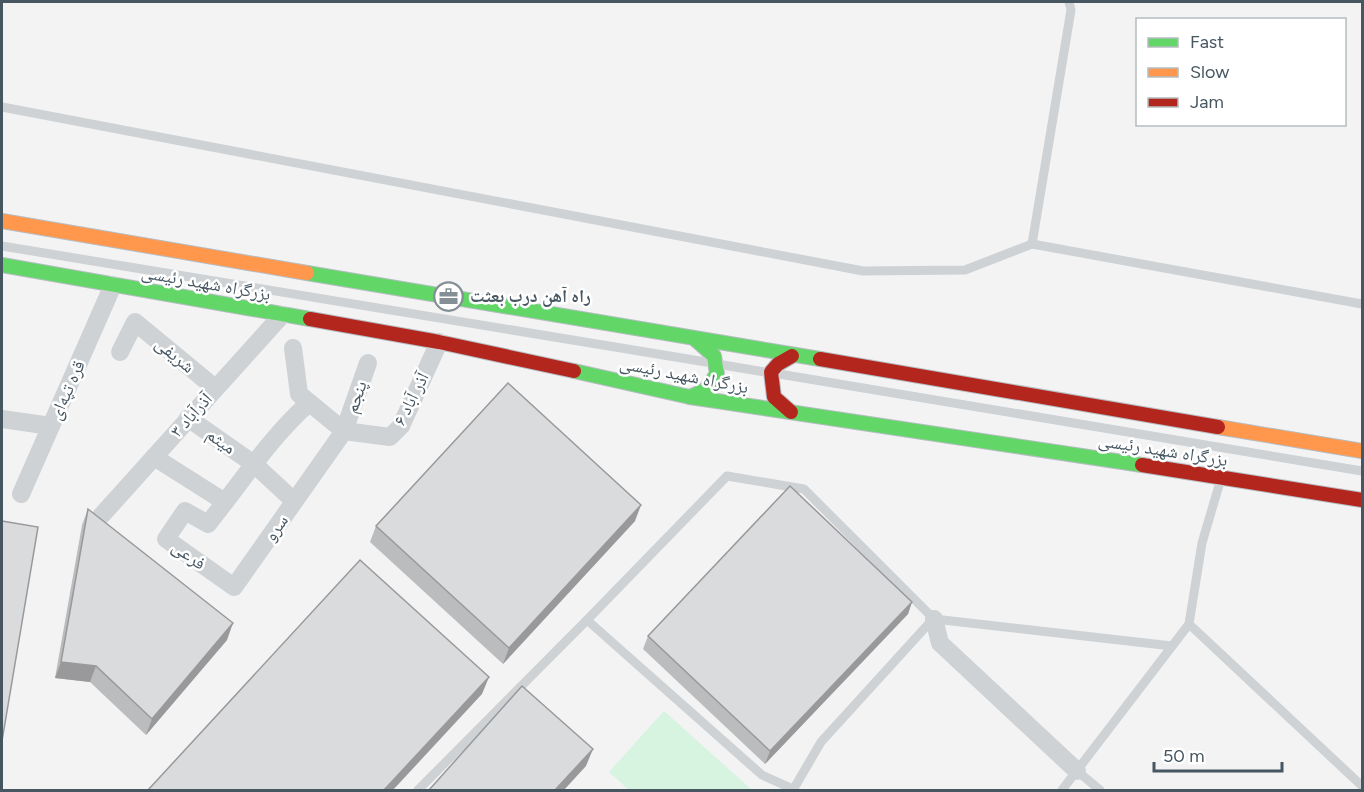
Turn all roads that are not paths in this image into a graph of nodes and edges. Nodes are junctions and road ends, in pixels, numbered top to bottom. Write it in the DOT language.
graph roads {
  1 [pos="1069,2"];
  2 [pos="2,107"];
  3 [pos="2,221"];
  4 [pos="1032,244"];
  5 [pos="2,246"];
  6 [pos="2,266"];
  7 [pos="113,285"];
  8 [pos="1362,304"];
  9 [pos="282,315"];
  10 [pos="695,339"];
  11 [pos="439,342"];
  12 [pos="292,348"];
  13 [pos="120,352"];
  14 [pos="792,356"];
  15 [pos="368,363"];
  16 [pos="215,388"];
  17 [pos="690,397"];
  18 [pos="309,403"];
  19 [pos="791,412"];
  20 [pos="188,418"];
  21 [pos="2,419"];
  22 [pos="51,426"];
  23 [pos="344,431"];
  24 [pos="1362,451"];
  25 [pos="154,457"];
  26 [pos="254,464"];
  27 [pos="1362,471"];
  28 [pos="1221,477"];
  29 [pos="21,494"];
  30 [pos="1362,500"];
  31 [pos="294,501"];
  32 [pos="225,502"];
  33 [pos="100,516"];
  34 [pos="234,587"];
  35 [pos="934,619"];
  36 [pos="587,621"];
  37 [pos="1189,624"];
  38 [pos="1172,646"];
  39 [pos="1077,771"];
  40 [pos="1362,786"];
  41 [pos="418,790"];
  42 [pos="793,790"];
  43 [pos="1062,790"];
  44 [pos="1100,790"];
  1 -- 4 [label="lane"];
  2 -- 4 [label="lane"];
  3 -- 10 [label="highway, بزرگراه شهید رئیسی"];
  4 -- 8 [label="lane"];
  5 -- 27 [label="lane"];
  6 -- 7 [label="highway, بزرگراه شهید رئیسی"];
  7 -- 9 [label="highway, بزرگراه شهید رئیسی"];
  7 -- 22 [label="street, قره تپه‌ای"];
  9 -- 11 [label="highway, بزرگراه شهید رئیسی"];
  9 -- 16 [label="street, ۳ آذرآباد"];
  10 -- 14 [label="highway, بزرگراه شهید رئیسی"];
  10 -- 17 [label="highway"];
  11 -- 17 [label="highway, بزرگراه شهید رئیسی"];
  11 -- 23 [label="street, آذر آباد ۶"];
  12 -- 18 [label="street"];
  13 -- 16 [label="street, شریفی"];
  14 -- 19 [label="highway"];
  14 -- 24 [label="highway, بزرگراه شهید رئیسی"];
  15 -- 23 [label="street, پنجم"];
  16 -- 20 [label="street, ۳ آذرآباد"];
  17 -- 19 [label="highway, بزرگراه شهید رئیسی"];
  18 -- 23 [label="street"];
  18 -- 26 [label="street"];
  19 -- 28 [label="highway, بزرگراه شهید رئیسی"];
  20 -- 25 [label="street, ۳ آذرآباد"];
  20 -- 26 [label="street, میثم"];
  21 -- 22 [label="street"];
  22 -- 29 [label="street, قره تپه‌ای"];
  23 -- 31 [label="street, سرو"];
  25 -- 32 [label="street"];
  25 -- 33 [label="street, ۳ آذرآباد"];
  26 -- 31 [label="street, میثم"];
  26 -- 32 [label="street"];
  28 -- 30 [label="highway, بزرگراه شهید رئیسی"];
  28 -- 37 [label="lane"];
  31 -- 34 [label="street, سرو"];
  32 -- 34 [label="street, فرعی"];
  35 -- 36 [label="lane"];
  35 -- 38 [label="lane"];
  35 -- 39 [label="street"];
  35 -- 42 [label="lane"];
  36 -- 41 [label="lane"];
  36 -- 42 [label="lane"];
  37 -- 38 [label="lane"];
  37 -- 40 [label="lane"];
  38 -- 39 [label="lane"];
  39 -- 43 [label="lane"];
  39 -- 44 [label="lane"];
}
